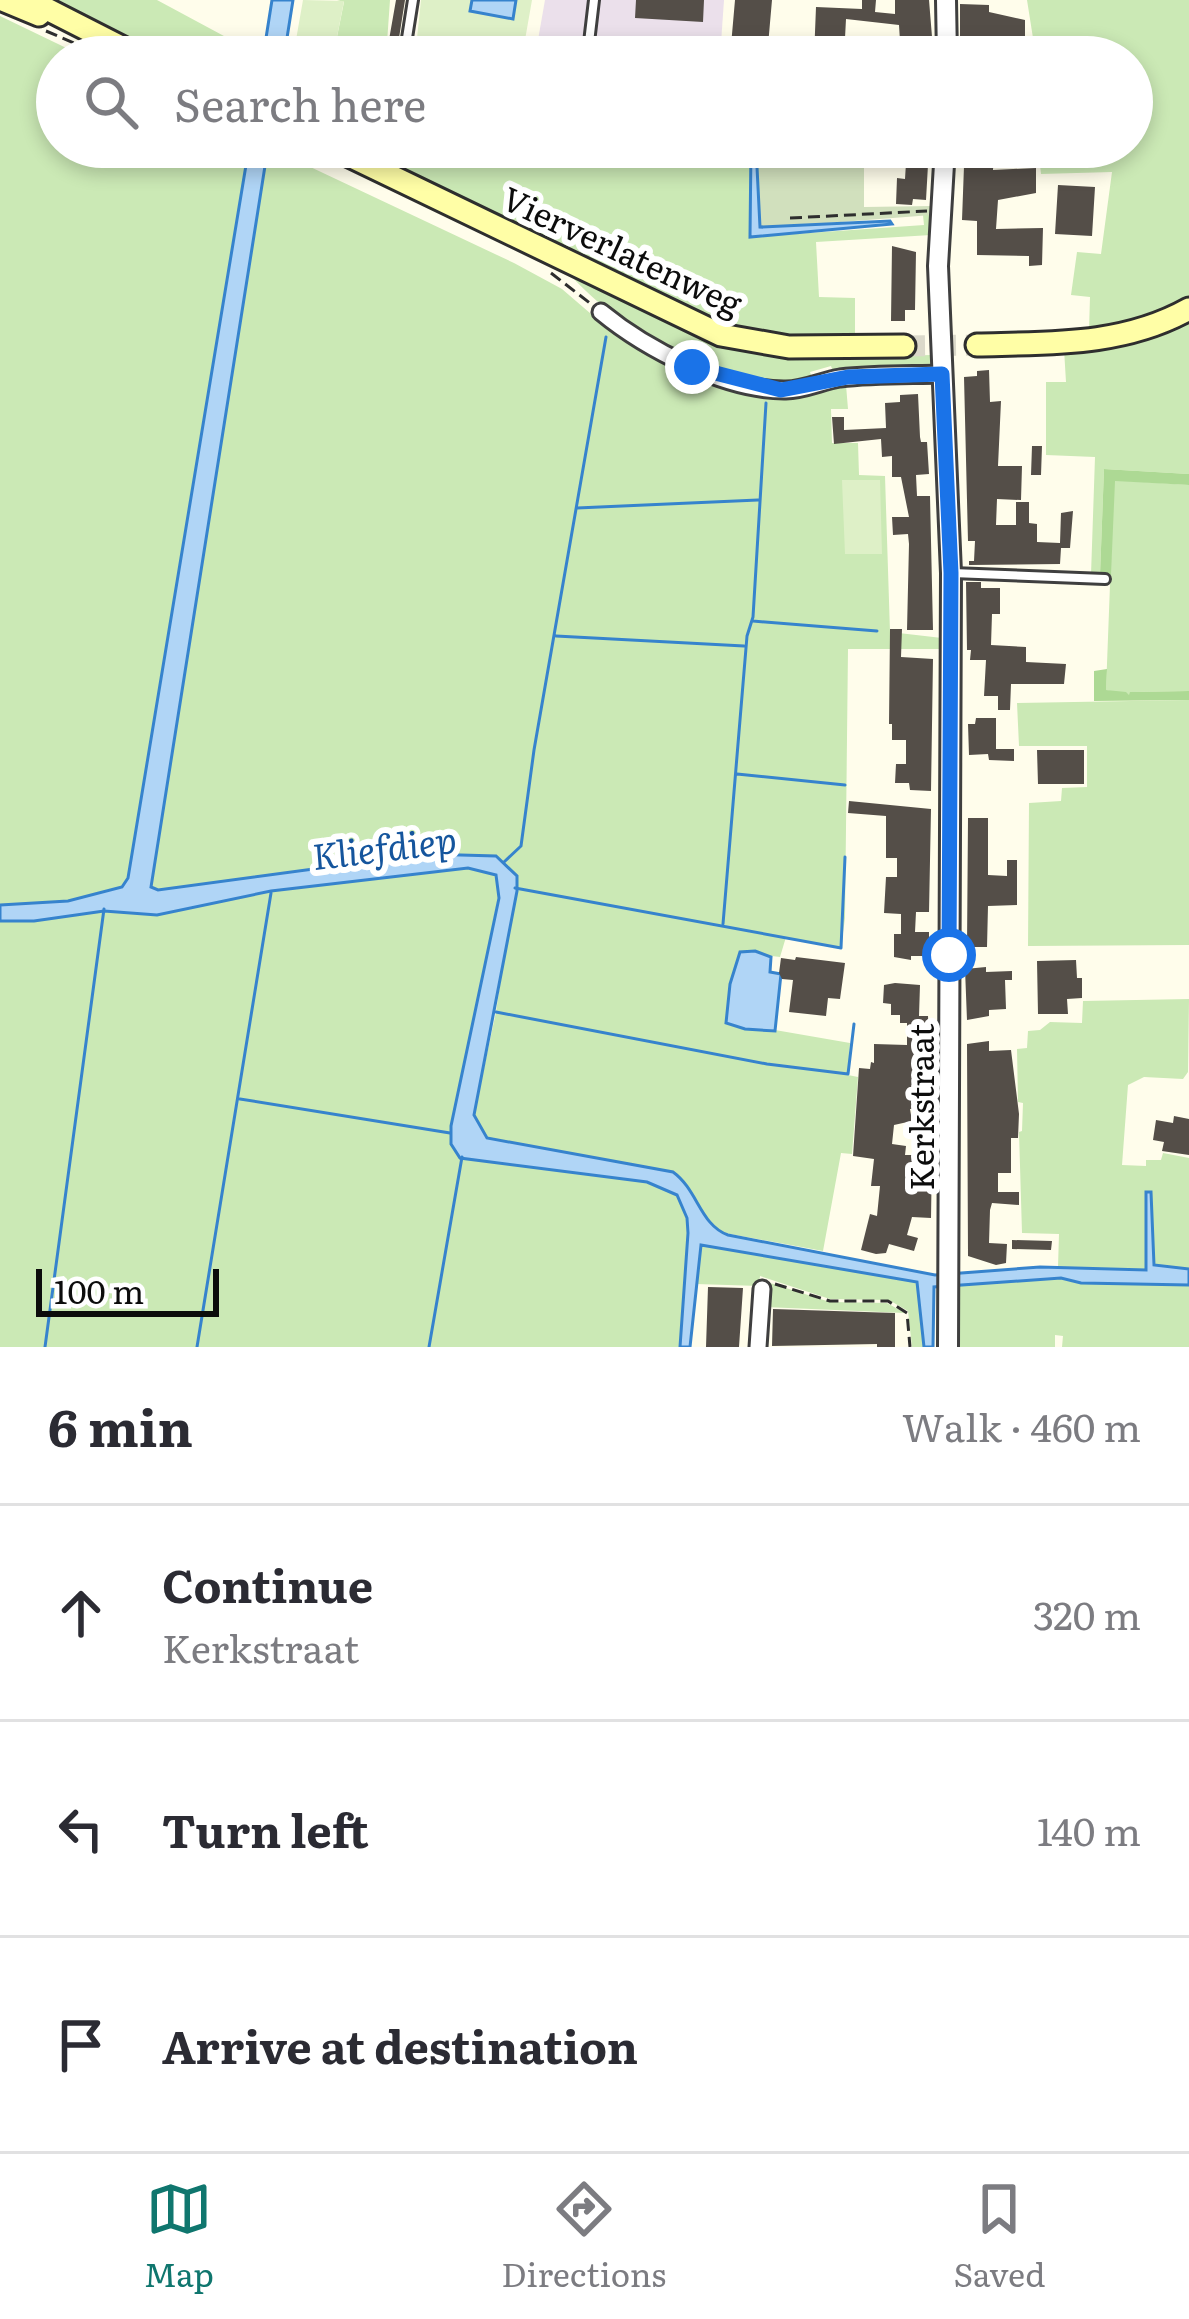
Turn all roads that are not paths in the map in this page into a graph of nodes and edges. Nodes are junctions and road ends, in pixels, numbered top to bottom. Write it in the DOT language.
graph roads {
  1 [pos="3,0"];
  2 [pos="28,0"];
  3 [pos="413,0"];
  4 [pos="593,0"];
  5 [pos="946,0"];
  6 [pos="74,26"];
  7 [pos="96,36"];
  8 [pos="407,36"];
  9 [pos="589,36"];
  10 [pos="947,36"];
  11 [pos="375,168"];
  12 [pos="944,168"];
  13 [pos="1189,309"];
  14 [pos="601,312"];
  15 [pos="977,345"];
  16 [pos="904,346"];
  17 [pos="942,374"];
  18 [pos="951,573"];
  19 [pos="1105,579"];
  20 [pos="762,1288"];
  21 [pos="758,1347"];
  22 [pos="948,1347"];
  1 -- 6 [label="main road"];
  2 -- 6 [label="main road"];
  3 -- 8 [label="lane"];
  4 -- 9 [label="lane"];
  5 -- 10 [label="street"];
  6 -- 7 [label="main road"];
  11 -- 16 [label="main road, Vierverlatenweg"];
  12 -- 17 [label="street, Kerkstraat"];
  13 -- 15 [label="main road"];
  14 -- 17 [label="street"];
  17 -- 18 [label="street, Kerkstraat"];
  18 -- 19 [label="lane"];
  18 -- 22 [label="street, Kerkstraat"];
  20 -- 21 [label="street"];
}
